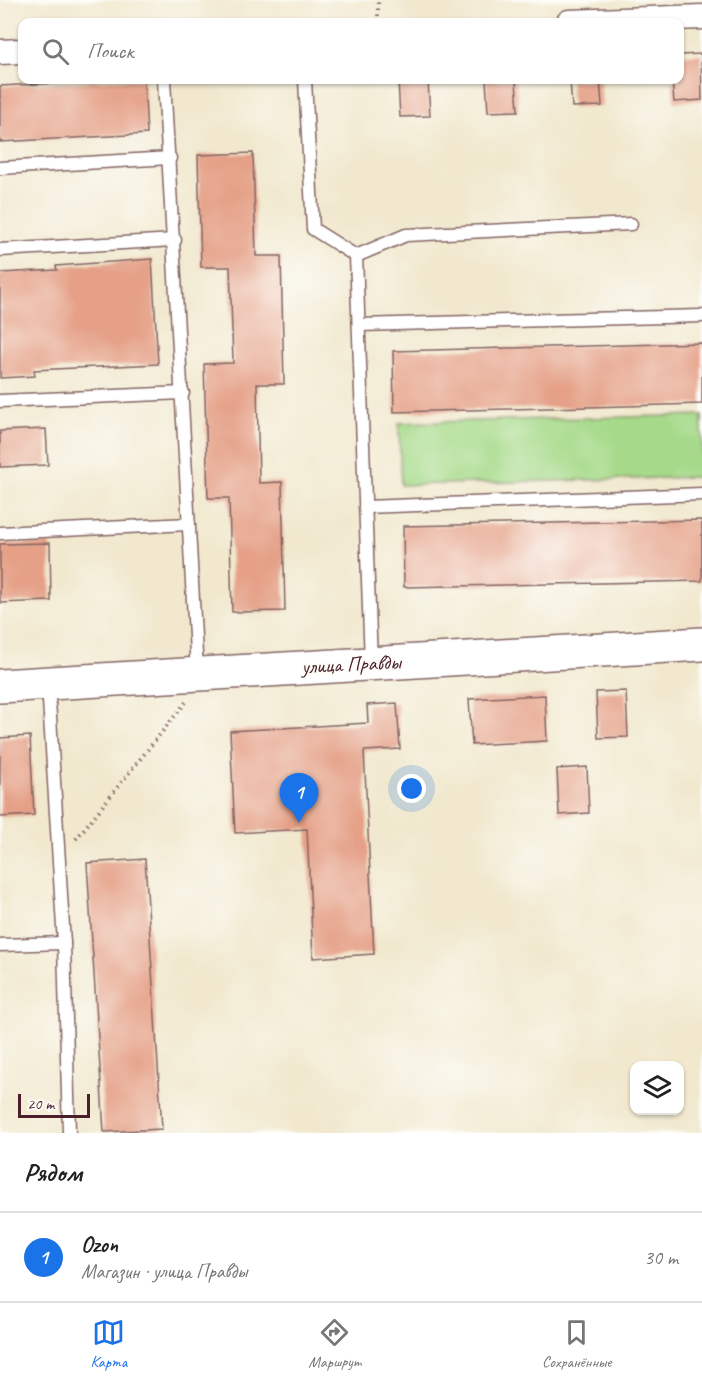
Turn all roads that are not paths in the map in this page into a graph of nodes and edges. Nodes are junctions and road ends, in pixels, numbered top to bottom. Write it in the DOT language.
graph roads {
  1 [pos="702,16"];
  2 [pos="658,18"];
  3 [pos="18,51"];
  4 [pos="0,52"];
  5 [pos="164,84"];
  6 [pos="304,84"];
  7 [pos="171,158"];
  8 [pos="0,168"];
  9 [pos="631,224"];
  10 [pos="175,240"];
  11 [pos="0,250"];
  12 [pos="356,256"];
  13 [pos="702,316"];
  14 [pos="359,325"];
  15 [pos="183,393"];
  16 [pos="0,401"];
  17 [pos="702,494"];
  18 [pos="365,507"];
  19 [pos="189,524"];
  20 [pos="0,533"];
  21 [pos="702,644"];
  22 [pos="371,662"];
  23 [pos="48,683"];
  24 [pos="193,685"];
  25 [pos="0,686"];
  26 [pos="64,943"];
  27 [pos="0,945"];
  28 [pos="69,1133"];
  1 -- 2 [label="street"];
  3 -- 4 [label="street"];
  5 -- 7 [label="lane"];
  6 -- 12 [label="lane"];
  7 -- 8 [label="lane"];
  7 -- 10 [label="lane"];
  9 -- 12 [label="lane"];
  10 -- 11 [label="lane"];
  10 -- 15 [label="lane"];
  12 -- 14 [label="lane"];
  13 -- 14 [label="lane"];
  14 -- 18 [label="lane"];
  15 -- 16 [label="lane"];
  15 -- 19 [label="lane"];
  17 -- 18 [label="lane"];
  18 -- 22 [label="lane"];
  19 -- 20 [label="lane"];
  19 -- 24 [label="lane"];
  21 -- 22 [label="street, улица Правды"];
  22 -- 24 [label="street, улица Правды"];
  23 -- 24 [label="street, улица Правды"];
  23 -- 25 [label="street, улица Правды"];
  23 -- 26 [label="lane"];
  26 -- 27 [label="lane"];
  26 -- 28 [label="lane"];
}
